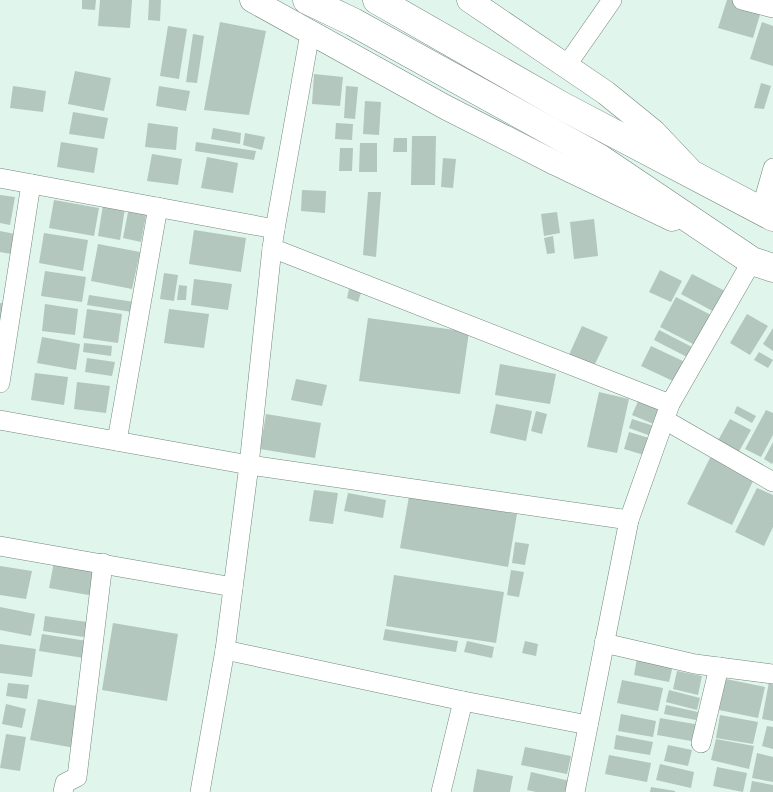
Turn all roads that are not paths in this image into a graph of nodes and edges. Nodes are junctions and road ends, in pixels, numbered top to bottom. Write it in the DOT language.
graph roads {
  1 [pos="252,0"];
  2 [pos="307,0"];
  3 [pos="377,0"];
  4 [pos="469,0"];
  5 [pos="612,0"];
  6 [pos="742,0"];
  7 [pos="773,8"];
  8 [pos="310,33"];
  9 [pos="566,66"];
  10 [pos="773,168"];
  11 [pos="697,176"];
  12 [pos="0,178"];
  13 [pos="31,184"];
  14 [pos="158,207"];
  15 [pos="767,213"];
  16 [pos="275,229"];
  17 [pos="272,248"];
  18 [pos="762,264"];
  19 [pos="0,383"];
  20 [pos="667,412"];
  21 [pos="0,420"];
  22 [pos="117,441"];
  23 [pos="248,465"];
  24 [pos="773,482"];
  25 [pos="629,520"];
  26 [pos="0,546"];
  27 [pos="103,563"];
  28 [pos="233,587"];
  29 [pos="604,643"];
  30 [pos="225,650"];
  31 [pos="719,667"];
  32 [pos="773,674"];
  33 [pos="463,701"];
  34 [pos="588,725"];
  35 [pos="701,743"];
  36 [pos="64,792"];
  37 [pos="200,792"];
  38 [pos="441,792"];
  39 [pos="575,792"];
  1 -- 8 [label="main road"];
  2 -- 18 [label="highway"];
  3 -- 11 [label="highway"];
  4 -- 9 [label="main road"];
  5 -- 9 [label="street"];
  6 -- 7 [label="street"];
  8 -- 16 [label="street"];
  8 -- 18 [label="main road"];
  9 -- 11 [label="main road"];
  10 -- 15 [label="street"];
  11 -- 15 [label="highway"];
  12 -- 13 [label="street"];
  13 -- 14 [label="street"];
  13 -- 19 [label="street"];
  14 -- 16 [label="street"];
  14 -- 22 [label="street"];
  16 -- 17 [label="street"];
  17 -- 20 [label="street"];
  17 -- 23 [label="street"];
  18 -- 20 [label="street"];
  20 -- 24 [label="street"];
  20 -- 25 [label="street"];
  21 -- 22 [label="street"];
  22 -- 23 [label="street"];
  23 -- 25 [label="street"];
  23 -- 28 [label="street"];
  25 -- 29 [label="street"];
  26 -- 27 [label="street"];
  27 -- 28 [label="street"];
  27 -- 36 [label="street"];
  28 -- 30 [label="street"];
  29 -- 31 [label="street"];
  29 -- 34 [label="street"];
  30 -- 33 [label="street"];
  30 -- 37 [label="street"];
  31 -- 32 [label="street"];
  31 -- 35 [label="street"];
  33 -- 34 [label="street"];
  33 -- 38 [label="street"];
  34 -- 39 [label="street"];
}
